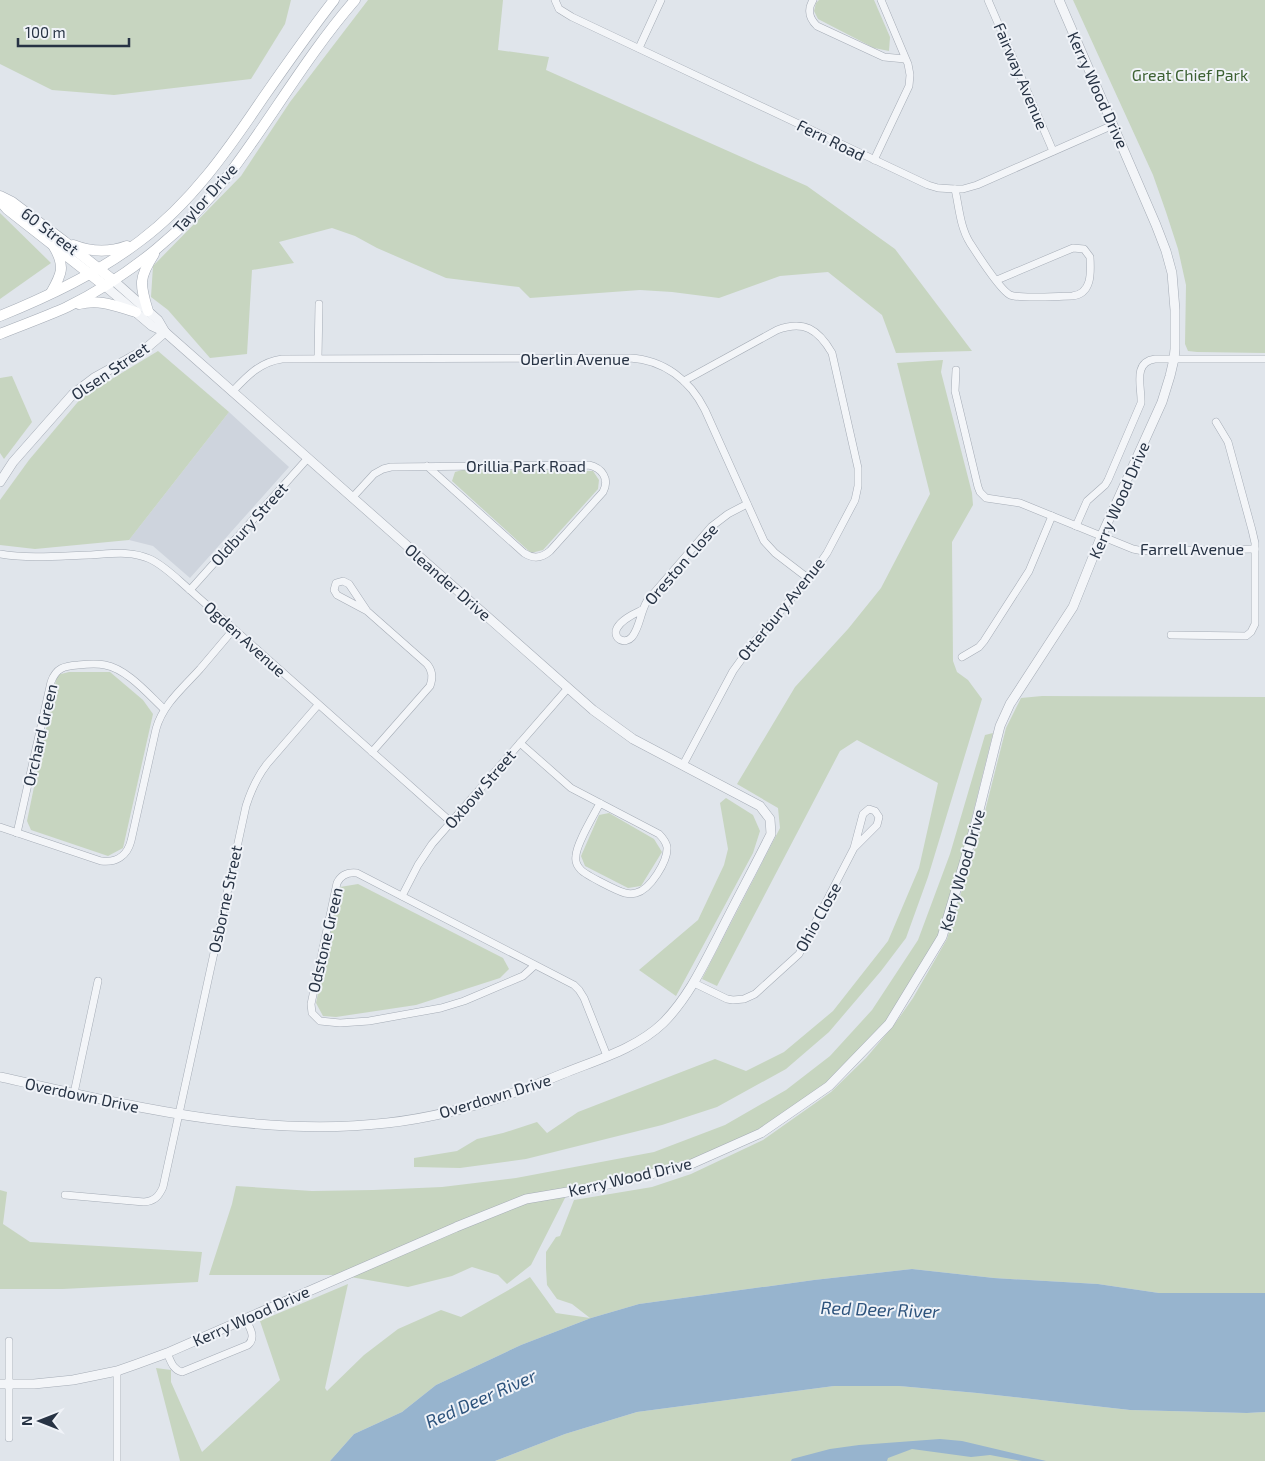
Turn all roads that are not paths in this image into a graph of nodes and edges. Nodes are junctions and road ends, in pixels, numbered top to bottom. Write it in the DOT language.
graph roads {
  1 [pos="334,0"];
  2 [pos="355,0"];
  3 [pos="662,0"];
  4 [pos="812,0"];
  5 [pos="881,0"];
  6 [pos="988,0"];
  7 [pos="1059,0"];
  8 [pos="556,3"];
  9 [pos="639,48"];
  10 [pos="905,59"];
  11 [pos="1113,125"];
  12 [pos="1054,151"];
  13 [pos="874,160"];
  14 [pos="955,189"];
  15 [pos="0,196"];
  16 [pos="0,201"];
  17 [pos="65,242"];
  18 [pos="140,242"];
  19 [pos="52,244"];
  20 [pos="157,248"];
  21 [pos="95,272"];
  22 [pos="997,280"];
  23 [pos="109,283"];
  24 [pos="51,293"];
  25 [pos="319,304"];
  26 [pos="66,307"];
  27 [pos="148,311"];
  28 [pos="136,312"];
  29 [pos="0,316"];
  30 [pos="165,332"];
  31 [pos="0,334"];
  32 [pos="318,358"];
  33 [pos="1174,359"];
  34 [pos="1265,359"];
  35 [pos="956,370"];
  36 [pos="684,380"];
  37 [pos="232,392"];
  38 [pos="1216,422"];
  39 [pos="308,458"];
  40 [pos="427,466"];
  41 [pos="0,482"];
  42 [pos="352,498"];
  43 [pos="747,504"];
  44 [pos="1052,516"];
  45 [pos="1076,526"];
  46 [pos="1102,537"];
  47 [pos="1255,549"];
  48 [pos="0,554"];
  49 [pos="809,579"];
  50 [pos="190,590"];
  51 [pos="642,610"];
  52 [pos="367,611"];
  53 [pos="233,630"];
  54 [pos="1171,636"];
  55 [pos="962,657"];
  56 [pos="568,688"];
  57 [pos="318,705"];
  58 [pos="164,709"];
  59 [pos="520,743"];
  60 [pos="372,752"];
  61 [pos="683,765"];
  62 [pos="752,802"];
  63 [pos="600,804"];
  64 [pos="451,822"];
  65 [pos="0,827"];
  66 [pos="17,834"];
  67 [pos="854,848"];
  68 [pos="402,896"];
  69 [pos="534,966"];
  70 [pos="98,981"];
  71 [pos="694,983"];
  72 [pos="607,1056"];
  73 [pos="0,1077"];
  74 [pos="74,1093"];
  75 [pos="178,1115"];
  76 [pos="65,1195"];
  77 [pos="245,1318"];
  78 [pos="9,1341"];
  79 [pos="167,1352"];
  80 [pos="117,1371"];
  81 [pos="4,1384"];
  82 [pos="9,1438"];
  83 [pos="117,1461"];
  1 -- 18 [label="main road, Taylor Drive"];
  2 -- 20 [label="main road, Taylor Drive"];
  3 -- 9 [label="street"];
  4 -- 10 [label="street"];
  5 -- 10 [label="street"];
  6 -- 12 [label="street, Fairway Avenue"];
  7 -- 11 [label="street, Kerry Wood Drive"];
  8 -- 9 [label="street, Fern Road"];
  9 -- 13 [label="street, Fern Road"];
  10 -- 13 [label="street"];
  11 -- 12 [label="street, Fern Road"];
  11 -- 33 [label="street, Kerry Wood Drive"];
  12 -- 14 [label="street, Fern Road"];
  13 -- 14 [label="street, Fern Road"];
  14 -- 22 [label="street"];
  15 -- 17 [label="main road, 60 Street"];
  16 -- 19 [label="main road, 60 Street"];
  17 -- 18 [label="main road"];
  17 -- 21 [label="main road, 60 Street"];
  18 -- 21 [label="main road, Taylor Drive"];
  19 -- 21 [label="main road, 60 Street"];
  19 -- 24 [label="main road"];
  20 -- 23 [label="main road, Taylor Drive"];
  20 -- 27 [label="main road"];
  21 -- 23 [label="main road"];
  21 -- 24 [label="main road, Taylor Drive"];
  22 -- 22 [label="street"];
  23 -- 26 [label="main road, Taylor Drive"];
  23 -- 27 [label="street, Oleander Drive"];
  23 -- 28 [label="street, Oleander Drive"];
  24 -- 29 [label="main road, Taylor Drive"];
  25 -- 32 [label="street"];
  26 -- 28 [label="main road"];
  26 -- 31 [label="main road, Taylor Drive"];
  27 -- 30 [label="street, Oleander Drive"];
  28 -- 30 [label="street, Oleander Drive"];
  30 -- 37 [label="street, Oleander Drive"];
  30 -- 41 [label="street, Olsen Street"];
  32 -- 36 [label="street, Oberlin Avenue"];
  32 -- 37 [label="street, Oberlin Avenue"];
  33 -- 34 [label="street"];
  33 -- 45 [label="street"];
  33 -- 46 [label="street, Kerry Wood Drive"];
  35 -- 44 [label="street, Farrell Avenue"];
  36 -- 43 [label="street, Oberlin Avenue"];
  36 -- 49 [label="street, Otterbury Avenue"];
  37 -- 39 [label="street, Oleander Drive"];
  38 -- 47 [label="street"];
  39 -- 42 [label="street, Oleander Drive"];
  39 -- 50 [label="street, Oldbury Street"];
  40 -- 40 [label="street, Orillia Park Road"];
  40 -- 42 [label="street, Orillia Park Road"];
  42 -- 56 [label="street, Oleander Drive"];
  43 -- 49 [label="street, Oberlin Avenue"];
  43 -- 51 [label="street, Oreston Close"];
  44 -- 45 [label="street, Farrell Avenue"];
  44 -- 55 [label="street"];
  45 -- 46 [label="street, Farrell Avenue"];
  46 -- 47 [label="street, Farrell Avenue"];
  46 -- 77 [label="street, Kerry Wood Drive"];
  47 -- 54 [label="street"];
  48 -- 50 [label="street, Ogden Avenue"];
  49 -- 61 [label="street, Otterbury Avenue"];
  50 -- 53 [label="street, Ogden Avenue"];
  51 -- 51 [label="street, Oreston Close"];
  52 -- 52 [label="street"];
  52 -- 60 [label="street"];
  53 -- 57 [label="street, Ogden Avenue"];
  53 -- 58 [label="street"];
  56 -- 59 [label="street, Oxbow Street"];
  56 -- 61 [label="street, Oleander Drive"];
  57 -- 60 [label="street, Ogden Avenue"];
  57 -- 75 [label="street, Osborne Street"];
  58 -- 66 [label="street"];
  58 -- 66 [label="street, Orchard Green"];
  59 -- 63 [label="street"];
  59 -- 64 [label="street, Oxbow Street"];
  60 -- 64 [label="street, Ogden Avenue"];
  61 -- 62 [label="street, Oleander Drive"];
  62 -- 71 [label="street, Overdown Drive"];
  63 -- 63 [label="street"];
  64 -- 68 [label="street, Oxbow Street"];
  65 -- 66 [label="street"];
  67 -- 67 [label="street, Ohio Close"];
  67 -- 71 [label="street, Ohio Close"];
  68 -- 69 [label="street, Odstone Green"];
  68 -- 69 [label="street, Odstone Green"];
  69 -- 72 [label="street, Odstone Green"];
  70 -- 74 [label="street"];
  71 -- 72 [label="street, Overdown Drive"];
  72 -- 75 [label="street, Overdown Drive"];
  73 -- 74 [label="street, Overdown Drive"];
  74 -- 75 [label="street, Overdown Drive"];
  75 -- 76 [label="street, Osborne Street"];
  77 -- 79 [label="street, Kerry Wood Drive"];
  77 -- 79 [label="street"];
  78 -- 81 [label="street"];
  79 -- 80 [label="street, Kerry Wood Drive"];
  80 -- 81 [label="street, Kerry Wood Drive"];
  80 -- 83 [label="street"];
  81 -- 82 [label="street"];
}
